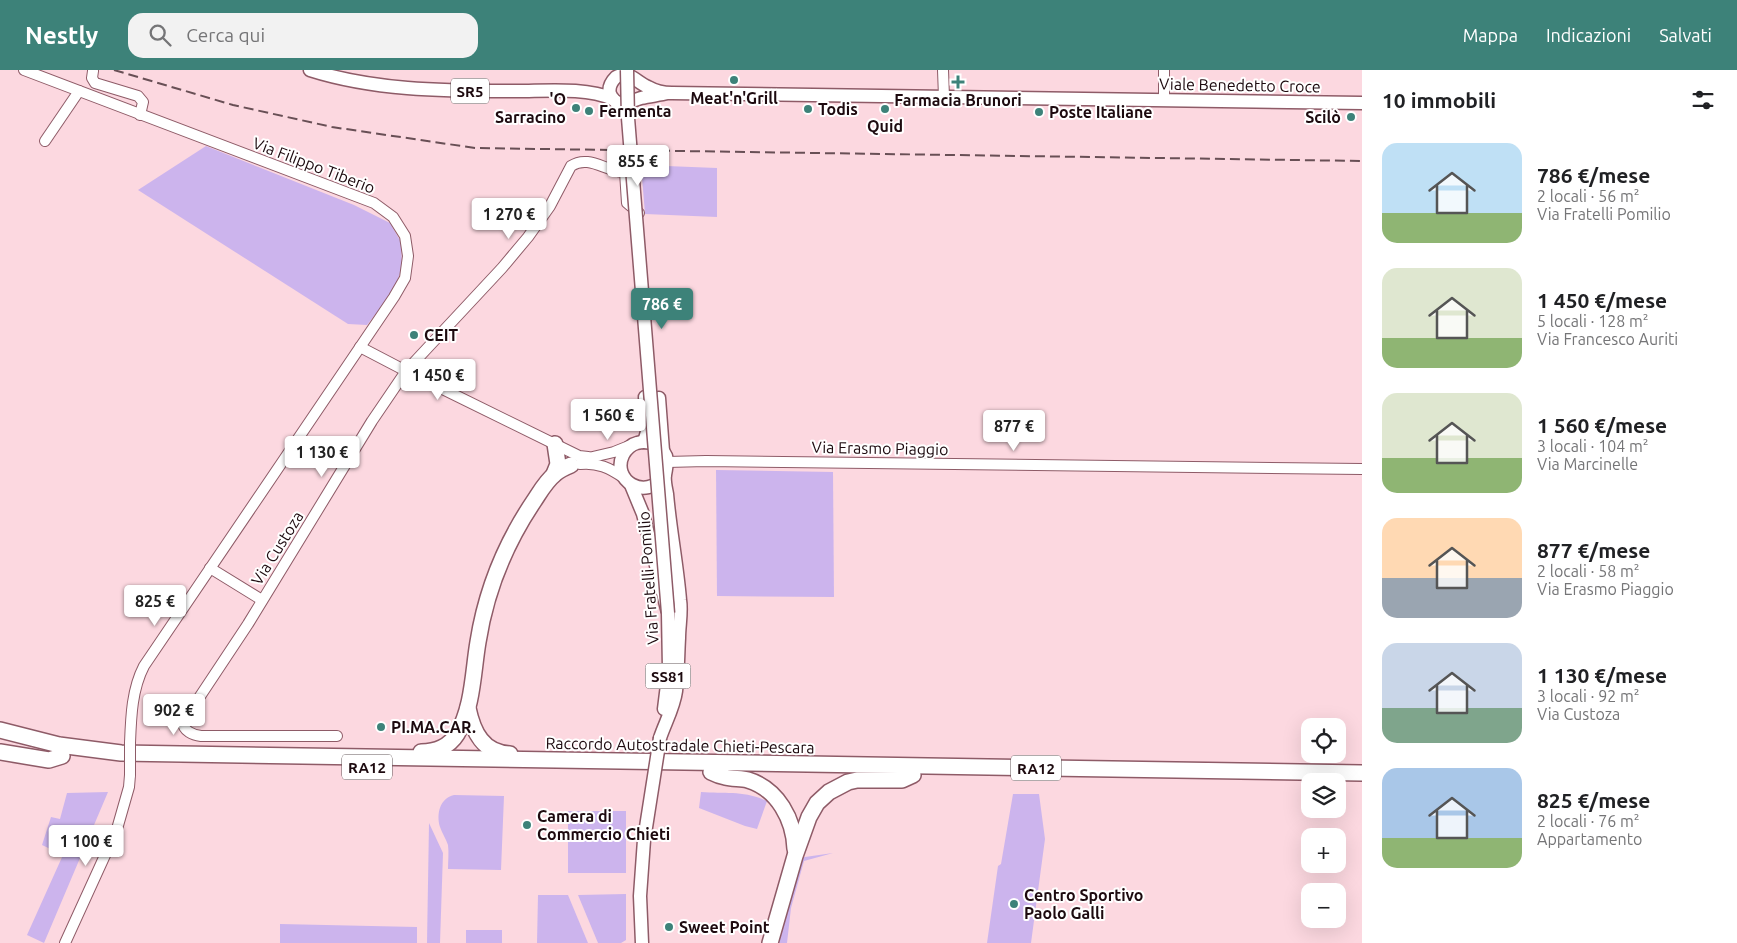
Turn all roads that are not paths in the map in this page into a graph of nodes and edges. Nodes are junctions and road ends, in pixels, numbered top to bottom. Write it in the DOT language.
graph roads {
  1 [pos="24,70"];
  2 [pos="310,70"];
  3 [pos="325,70"];
  4 [pos="943,70"];
  5 [pos="1164,70"];
  6 [pos="93,71"];
  7 [pos="621,74"];
  8 [pos="358,81"];
  9 [pos="638,82"];
  10 [pos="79,91"];
  11 [pos="576,92"];
  12 [pos="668,93"];
  13 [pos="944,97"];
  14 [pos="613,99"];
  15 [pos="634,100"];
  16 [pos="1164,100"];
  17 [pos="1362,103"];
  18 [pos="140,115"];
  19 [pos="45,141"];
  20 [pos="643,302"];
  21 [pos="360,347"];
  22 [pos="406,371"];
  23 [pos="639,443"];
  24 [pos="555,444"];
  25 [pos="663,453"];
  26 [pos="588,457"];
  27 [pos="571,465"];
  28 [pos="1362,470"];
  29 [pos="554,474"];
  30 [pos="665,476"];
  31 [pos="628,481"];
  32 [pos="210,568"];
  33 [pos="262,600"];
  34 [pos="668,613"];
  35 [pos="468,708"];
  36 [pos="0,730"];
  37 [pos="337,736"];
  38 [pos="660,738"];
  39 [pos="0,740"];
  40 [pos="0,752"];
  41 [pos="62,756"];
  42 [pos="398,758"];
  43 [pos="533,760"];
  44 [pos="711,772"];
  45 [pos="1362,773"];
  46 [pos="913,776"];
  47 [pos="1301,782"];
  48 [pos="1346,782"];
  49 [pos="1362,783"];
  50 [pos="795,856"];
  51 [pos="65,943"];
  52 [pos="642,943"];
  53 [pos="770,943"];
  1 -- 10 [label="street, Via Filippo Tiberio"];
  2 -- 8 [label="main road, SR5"];
  3 -- 8 [label="main road, SR5"];
  4 -- 13 [label="street"];
  5 -- 16 [label="street"];
  6 -- 18 [label="street"];
  7 -- 9 [label="main road, SR5"];
  7 -- 11 [label="main road, SR5"];
  7 -- 14 [label="main road"];
  7 -- 20 [label="main road, Via Fratelli Pomilio / SS81, bridge"];
  8 -- 11 [label="main road, SR5"];
  9 -- 12 [label="main road, SR5"];
  9 -- 15 [label="main road"];
  10 -- 18 [label="street, Via Filippo Tiberio"];
  10 -- 19 [label="street"];
  11 -- 14 [label="main road, SR5"];
  12 -- 13 [label="main road, Viale Benedetto Croce / SR5"];
  12 -- 15 [label="main road, SR5"];
  13 -- 16 [label="main road, Viale Benedetto Croce / SR5"];
  14 -- 15 [label="main road, SR5"];
  16 -- 17 [label="main road, Viale Benedetto Croce / SR5"];
  18 -- 21 [label="street, Via Filippo Tiberio"];
  20 -- 23 [label="main road, bridge"];
  20 -- 25 [label="main road"];
  20 -- 34 [label="main road, Via Fratelli Pomilio / SS81, bridge"];
  21 -- 22 [label="street"];
  21 -- 32 [label="street, Via Filippo Tiberio"];
  22 -- 24 [label="street"];
  22 -- 25 [label="street, Via Custoza"];
  22 -- 33 [label="street, Via Custoza"];
  23 -- 25 [label="main road"];
  23 -- 26 [label="street"];
  23 -- 31 [label="main road"];
  24 -- 26 [label="street"];
  24 -- 27 [label="street"];
  24 -- 29 [label="highway"];
  25 -- 28 [label="street, Via Erasmo Piaggio"];
  25 -- 30 [label="main road"];
  26 -- 27 [label="street"];
  27 -- 29 [label="highway"];
  27 -- 31 [label="street"];
  29 -- 35 [label="highway"];
  30 -- 31 [label="main road"];
  30 -- 38 [label="main road"];
  31 -- 34 [label="main road, bridge"];
  32 -- 33 [label="street"];
  32 -- 51 [label="street, Via Filippo Tiberio, bridge"];
  33 -- 37 [label="street, Via Custoza"];
  34 -- 38 [label="main road, Via Fratelli Pomilio / SS81"];
  35 -- 42 [label="highway"];
  35 -- 43 [label="highway"];
  36 -- 42 [label="highway, Raccordo Autostradale Chieti-Pescara / RA12"];
  38 -- 52 [label="main road, Via Fratelli Pomilio / SS81, bridge"];
  39 -- 41 [label="highway, Raccordo Autostradale Chieti-Pescara / RA12"];
  40 -- 41 [label="highway"];
  41 -- 44 [label="highway, Raccordo Autostradale Chieti-Pescara / RA12"];
  42 -- 43 [label="highway, Raccordo Autostradale Chieti-Pescara / RA12"];
  43 -- 45 [label="highway, Raccordo Autostradale Chieti-Pescara / RA12"];
  44 -- 46 [label="highway, Raccordo Autostradale Chieti-Pescara / RA12"];
  44 -- 50 [label="highway"];
  46 -- 47 [label="highway, Raccordo Autostradale Chieti-Pescara / RA12"];
  46 -- 50 [label="highway"];
  48 -- 49 [label="highway"];
  50 -- 53 [label="highway"];
}
